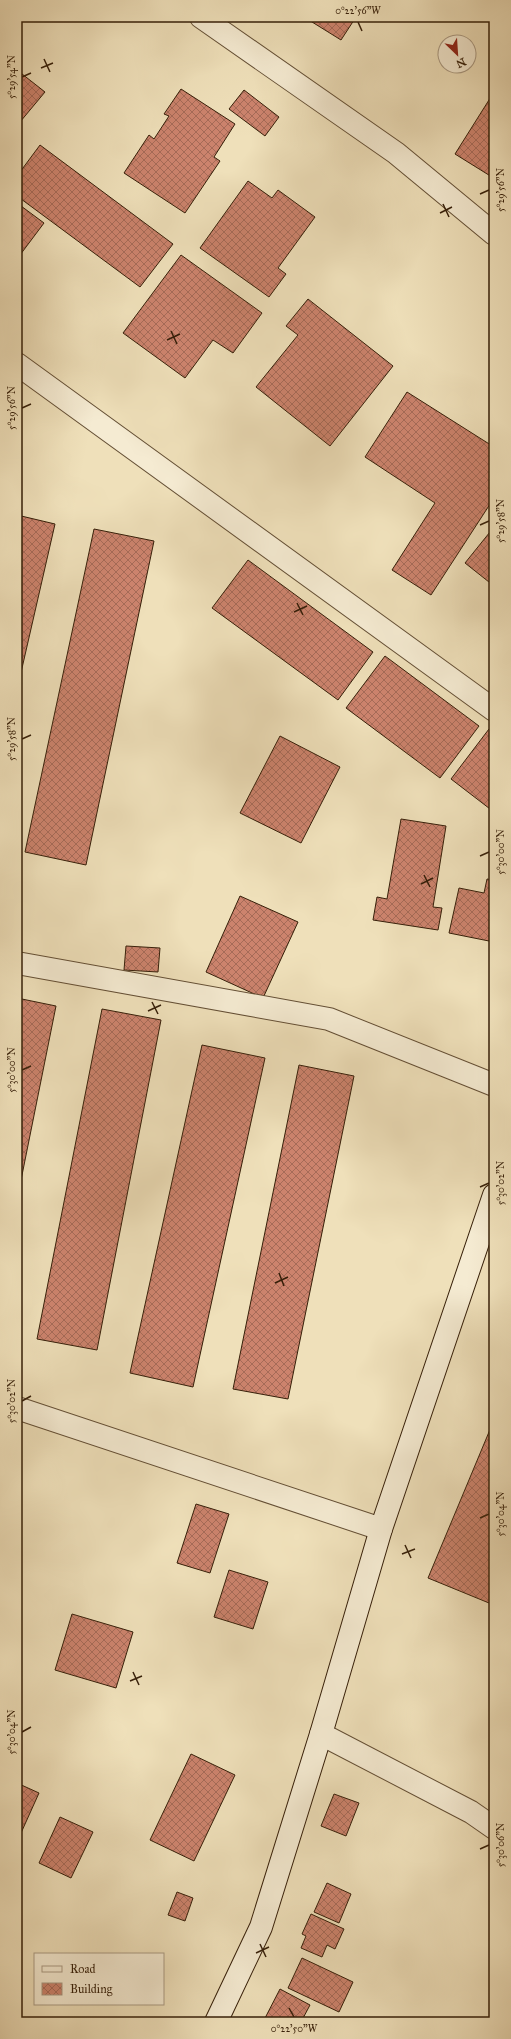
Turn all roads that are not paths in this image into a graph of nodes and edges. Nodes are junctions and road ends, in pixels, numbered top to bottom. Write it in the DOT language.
graph roads {
  1 [pos="201,17"];
  2 [pos="494,234"];
  3 [pos="17,364"];
  4 [pos="494,710"];
  5 [pos="17,963"];
  6 [pos="494,1085"];
  7 [pos="494,1195"];
  8 [pos="17,1408"];
  9 [pos="382,1529"];
  10 [pos="321,1734"];
  11 [pos="494,1828"];
  12 [pos="216,2022"];
  1 -- 2 [label="street"];
  3 -- 4 [label="street"];
  5 -- 6 [label="street"];
  7 -- 9 [label="street"];
  8 -- 9 [label="street"];
  9 -- 10 [label="street"];
  10 -- 11 [label="street"];
  10 -- 12 [label="street"];
}
